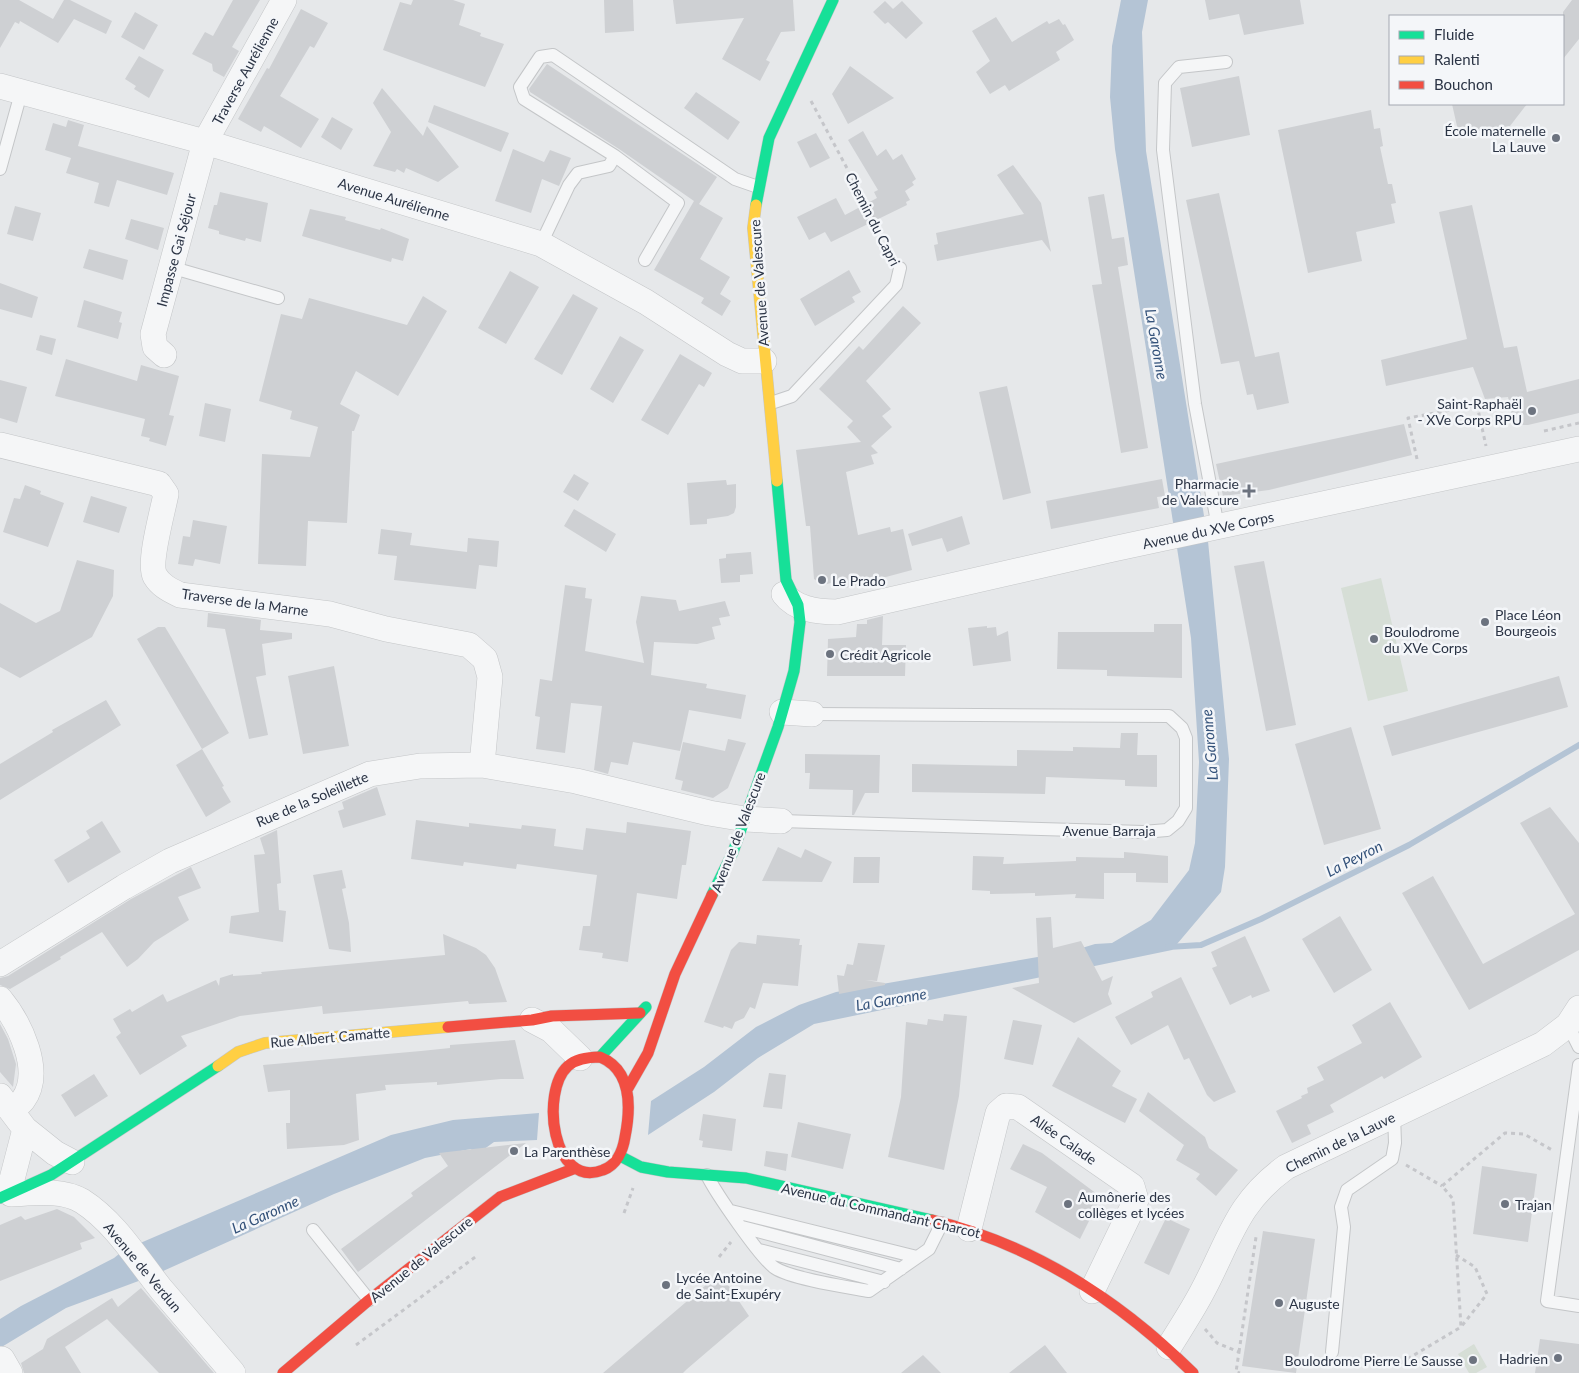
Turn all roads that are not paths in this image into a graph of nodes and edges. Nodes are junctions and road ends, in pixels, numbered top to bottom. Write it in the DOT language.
graph roads {
  1 [pos="284,0"];
  2 [pos="833,0"];
  3 [pos="1226,62"];
  4 [pos="10,90"];
  5 [pos="205,142"];
  6 [pos="614,156"];
  7 [pos="0,169"];
  8 [pos="758,187"];
  9 [pos="541,244"];
  10 [pos="645,260"];
  11 [pos="170,267"];
  12 [pos="900,268"];
  13 [pos="278,298"];
  14 [pos="164,355"];
  15 [pos="764,361"];
  16 [pos="771,403"];
  17 [pos="0,445"];
  18 [pos="1579,449"];
  19 [pos="1213,528"];
  20 [pos="786,596"];
  21 [pos="837,612"];
  22 [pos="791,649"];
  23 [pos="782,712"];
  24 [pos="812,714"];
  25 [pos="482,765"];
  26 [pos="745,819"];
  27 [pos="780,821"];
  28 [pos="0,964"];
  29 [pos="676,974"];
  30 [pos="0,999"];
  31 [pos="640,1013"];
  32 [pos="1573,1017"];
  33 [pos="532,1020"];
  34 [pos="1579,1047"];
  35 [pos="590,1058"];
  36 [pos="1579,1065"];
  37 [pos="628,1088"];
  38 [pos="12,1112"];
  39 [pos="1394,1115"];
  40 [pos="620,1156"];
  41 [pos="72,1162"];
  42 [pos="573,1169"];
  43 [pos="706,1173"];
  44 [pos="5,1196"];
  45 [pos="731,1211"];
  46 [pos="942,1223"];
  47 [pos="742,1227"];
  48 [pos="313,1230"];
  49 [pos="969,1230"];
  50 [pos="917,1257"];
  51 [pos="902,1269"];
  52 [pos="1092,1291"];
  53 [pos="369,1300"];
  54 [pos="1579,1306"];
  55 [pos="1169,1347"];
  56 [pos="1332,1352"];
  57 [pos="233,1373"];
  58 [pos="284,1373"];
  59 [pos="1193,1373"];
  1 -- 5 [label="street, Traverse Aurélienne"];
  2 -- 8 [label="main road, Avenue de Valescure"];
  3 -- 19 [label="lane"];
  4 -- 5 [label="street, Avenue Aurélienne"];
  4 -- 7 [label="lane"];
  5 -- 9 [label="street, Avenue Aurélienne"];
  5 -- 11 [label="street, Impasse Gai Séjour"];
  6 -- 8 [label="lane"];
  6 -- 9 [label="lane"];
  6 -- 10 [label="lane"];
  8 -- 15 [label="main road, Avenue de Valescure"];
  9 -- 15 [label="street, Avenue Aurélienne"];
  11 -- 13 [label="lane"];
  11 -- 14 [label="street, Impasse Gai Séjour"];
  12 -- 16 [label="lane, Chemin du Capri"];
  15 -- 16 [label="main road, Avenue de Valescure"];
  16 -- 20 [label="main road, Avenue de Valescure"];
  17 -- 25 [label="street, Traverse de la Marne"];
  18 -- 19 [label="street, Avenue du XVe Corps"];
  19 -- 21 [label="street, Avenue du XVe Corps"];
  20 -- 21 [label="street, Avenue du XVe Corps"];
  20 -- 22 [label="main road, Avenue de Valescure"];
  21 -- 22 [label="street, Avenue du XVe Corps"];
  22 -- 23 [label="main road, Avenue de Valescure"];
  23 -- 24 [label="street, Avenue Barraja"];
  23 -- 26 [label="main road, Avenue de Valescure"];
  24 -- 27 [label="lane, Avenue Barraja"];
  25 -- 26 [label="street, Rue de la Soleillette"];
  25 -- 28 [label="street, Rue de la Soleillette"];
  26 -- 27 [label="street, Avenue Barraja"];
  26 -- 29 [label="main road, Avenue de Valescure"];
  29 -- 31 [label="main road, Avenue de Valescure"];
  29 -- 37 [label="main road, Avenue de Valescure"];
  30 -- 38 [label="street"];
  31 -- 33 [label="main road, Rue Albert Camatte"];
  31 -- 35 [label="main road, Avenue de Valescure"];
  32 -- 34 [label="lane"];
  32 -- 39 [label="street, Chemin de la Lauve"];
  33 -- 35 [label="street"];
  33 -- 41 [label="main road, Rue Albert Camatte"];
  35 -- 37 [label="main road"];
  35 -- 42 [label="main road"];
  36 -- 54 [label="lane"];
  37 -- 40 [label="main road"];
  38 -- 41 [label="street"];
  38 -- 44 [label="street"];
  39 -- 55 [label="street, Chemin de la Lauve"];
  39 -- 56 [label="lane"];
  40 -- 42 [label="main road"];
  40 -- 43 [label="main road, Avenue du Commandant Charcot"];
  41 -- 44 [label="main road, Rue Albert Camatte"];
  42 -- 53 [label="main road, Avenue de Valescure"];
  43 -- 45 [label="lane"];
  43 -- 46 [label="main road, Avenue du Commandant Charcot"];
  44 -- 57 [label="street, Avenue de Verdun"];
  45 -- 47 [label="lane"];
  45 -- 50 [label="lane"];
  46 -- 49 [label="main road, Avenue du Commandant Charcot"];
  46 -- 50 [label="lane"];
  47 -- 51 [label="lane"];
  47 -- 51 [label="lane"];
  48 -- 53 [label="lane"];
  49 -- 52 [label="main road, Avenue du Commandant Charcot"];
  49 -- 52 [label="street, Allée Calade"];
  50 -- 51 [label="lane"];
  52 -- 55 [label="main road, Avenue du Commandant Charcot"];
  53 -- 58 [label="main road, Avenue de Valescure"];
  55 -- 59 [label="main road, Avenue du Commandant Charcot"];
}
